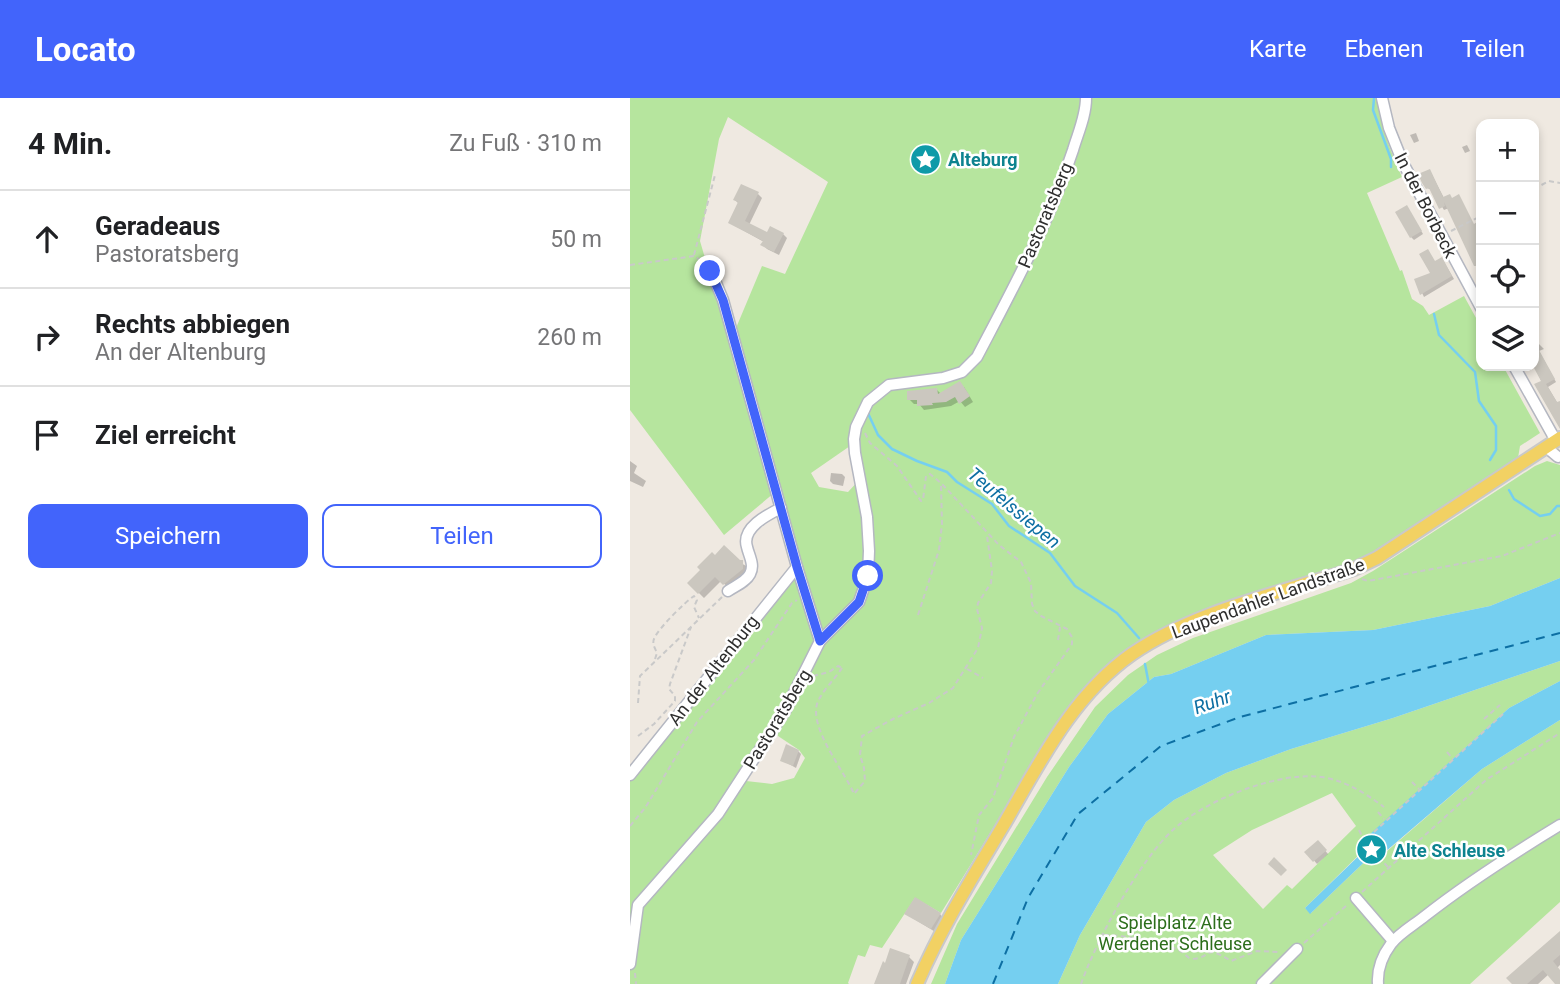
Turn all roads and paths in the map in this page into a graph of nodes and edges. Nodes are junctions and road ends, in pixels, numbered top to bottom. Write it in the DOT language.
graph roads {
  1 [pos="1086,98"];
  2 [pos="1382,98"];
  3 [pos="715,175"];
  4 [pos="1560,183"];
  5 [pos="1539,186"];
  6 [pos="1476,218"];
  7 [pos="1441,236"];
  8 [pos="694,256"];
  9 [pos="630,265"];
  10 [pos="710,271"];
  11 [pos="1476,299"];
  12 [pos="1517,371"];
  13 [pos="864,429"];
  14 [pos="1554,442"];
  15 [pos="1558,457"];
  16 [pos="941,483"];
  17 [pos="781,508"];
  18 [pos="987,533"];
  19 [pos="1560,533"];
  20 [pos="797,567"];
  21 [pos="1354,569"];
  22 [pos="728,592"];
  23 [pos="806,596"];
  24 [pos="918,615"];
  25 [pos="699,618"];
  26 [pos="691,626"];
  27 [pos="1060,626"];
  28 [pos="1058,640"];
  29 [pos="820,641"];
  30 [pos="654,662"];
  31 [pos="966,668"];
  32 [pos="806,674"];
  33 [pos="983,678"];
  34 [pos="638,703"];
  35 [pos="1500,705"];
  36 [pos="1503,714"];
  37 [pos="1484,719"];
  38 [pos="1560,733"];
  39 [pos="638,736"];
  40 [pos="1447,752"];
  41 [pos="1454,760"];
  42 [pos="630,775"];
  43 [pos="1412,782"];
  44 [pos="1420,790"];
  45 [pos="1384,807"];
  46 [pos="1378,812"];
  47 [pos="1386,821"];
  48 [pos="1560,825"];
  49 [pos="630,826"];
  50 [pos="1359,830"];
  51 [pos="1374,832"];
  52 [pos="971,859"];
  53 [pos="1388,868"];
  54 [pos="1356,898"];
  55 [pos="1103,935"];
  56 [pos="1393,941"];
  57 [pos="1295,950"];
  58 [pos="630,964"];
  59 [pos="918,984"];
  60 [pos="1081,984"];
  61 [pos="1262,984"];
  62 [pos="1378,984"];
  1 -- 29 [label="street, Pastoratsberg"];
  2 -- 7 [label="street, In der Borbeck"];
  3 -- 8 [label="path"];
  4 -- 5 [label="path"];
  6 -- 7 [label="path"];
  7 -- 11 [label="street, In der Borbeck"];
  8 -- 9 [label="path"];
  8 -- 10 [label="path"];
  10 -- 17 [label="street"];
  12 -- 14 [label="street"];
  13 -- 16 [label="path"];
  14 -- 15 [label="street"];
  14 -- 21 [label="main road, Laupendahler Landstraße"];
  16 -- 18 [label="path"];
  16 -- 24 [label="path"];
  17 -- 20 [label="street"];
  17 -- 22 [label="street"];
  18 -- 27 [label="path"];
  18 -- 31 [label="path"];
  19 -- 21 [label="path"];
  20 -- 23 [label="street"];
  20 -- 42 [label="street, An der Altenburg"];
  21 -- 59 [label="main road, Laupendahler Landstraße"];
  22 -- 25 [label="path"];
  23 -- 29 [label="street"];
  23 -- 49 [label="path"];
  25 -- 26 [label="path"];
  25 -- 30 [label="path"];
  26 -- 30 [label="path"];
  26 -- 39 [label="path"];
  27 -- 28 [label="path"];
  27 -- 52 [label="path"];
  29 -- 32 [label="street, Pastoratsberg"];
  30 -- 34 [label="path"];
  31 -- 32 [label="path"];
  31 -- 33 [label="path"];
  32 -- 58 [label="street, Pastoratsberg"];
  35 -- 37 [label="path"];
  36 -- 41 [label="path"];
  38 -- 53 [label="path"];
  40 -- 41 [label="path"];
  41 -- 44 [label="path"];
  43 -- 44 [label="path"];
  44 -- 47 [label="path"];
  45 -- 55 [label="path"];
  46 -- 47 [label="path"];
  47 -- 51 [label="path"];
  48 -- 56 [label="street"];
  50 -- 53 [label="path"];
  53 -- 54 [label="path"];
  54 -- 56 [label="street"];
  54 -- 57 [label="path"];
  55 -- 57 [label="path"];
  55 -- 60 [label="path"];
  56 -- 62 [label="street"];
  57 -- 61 [label="street"];
}
